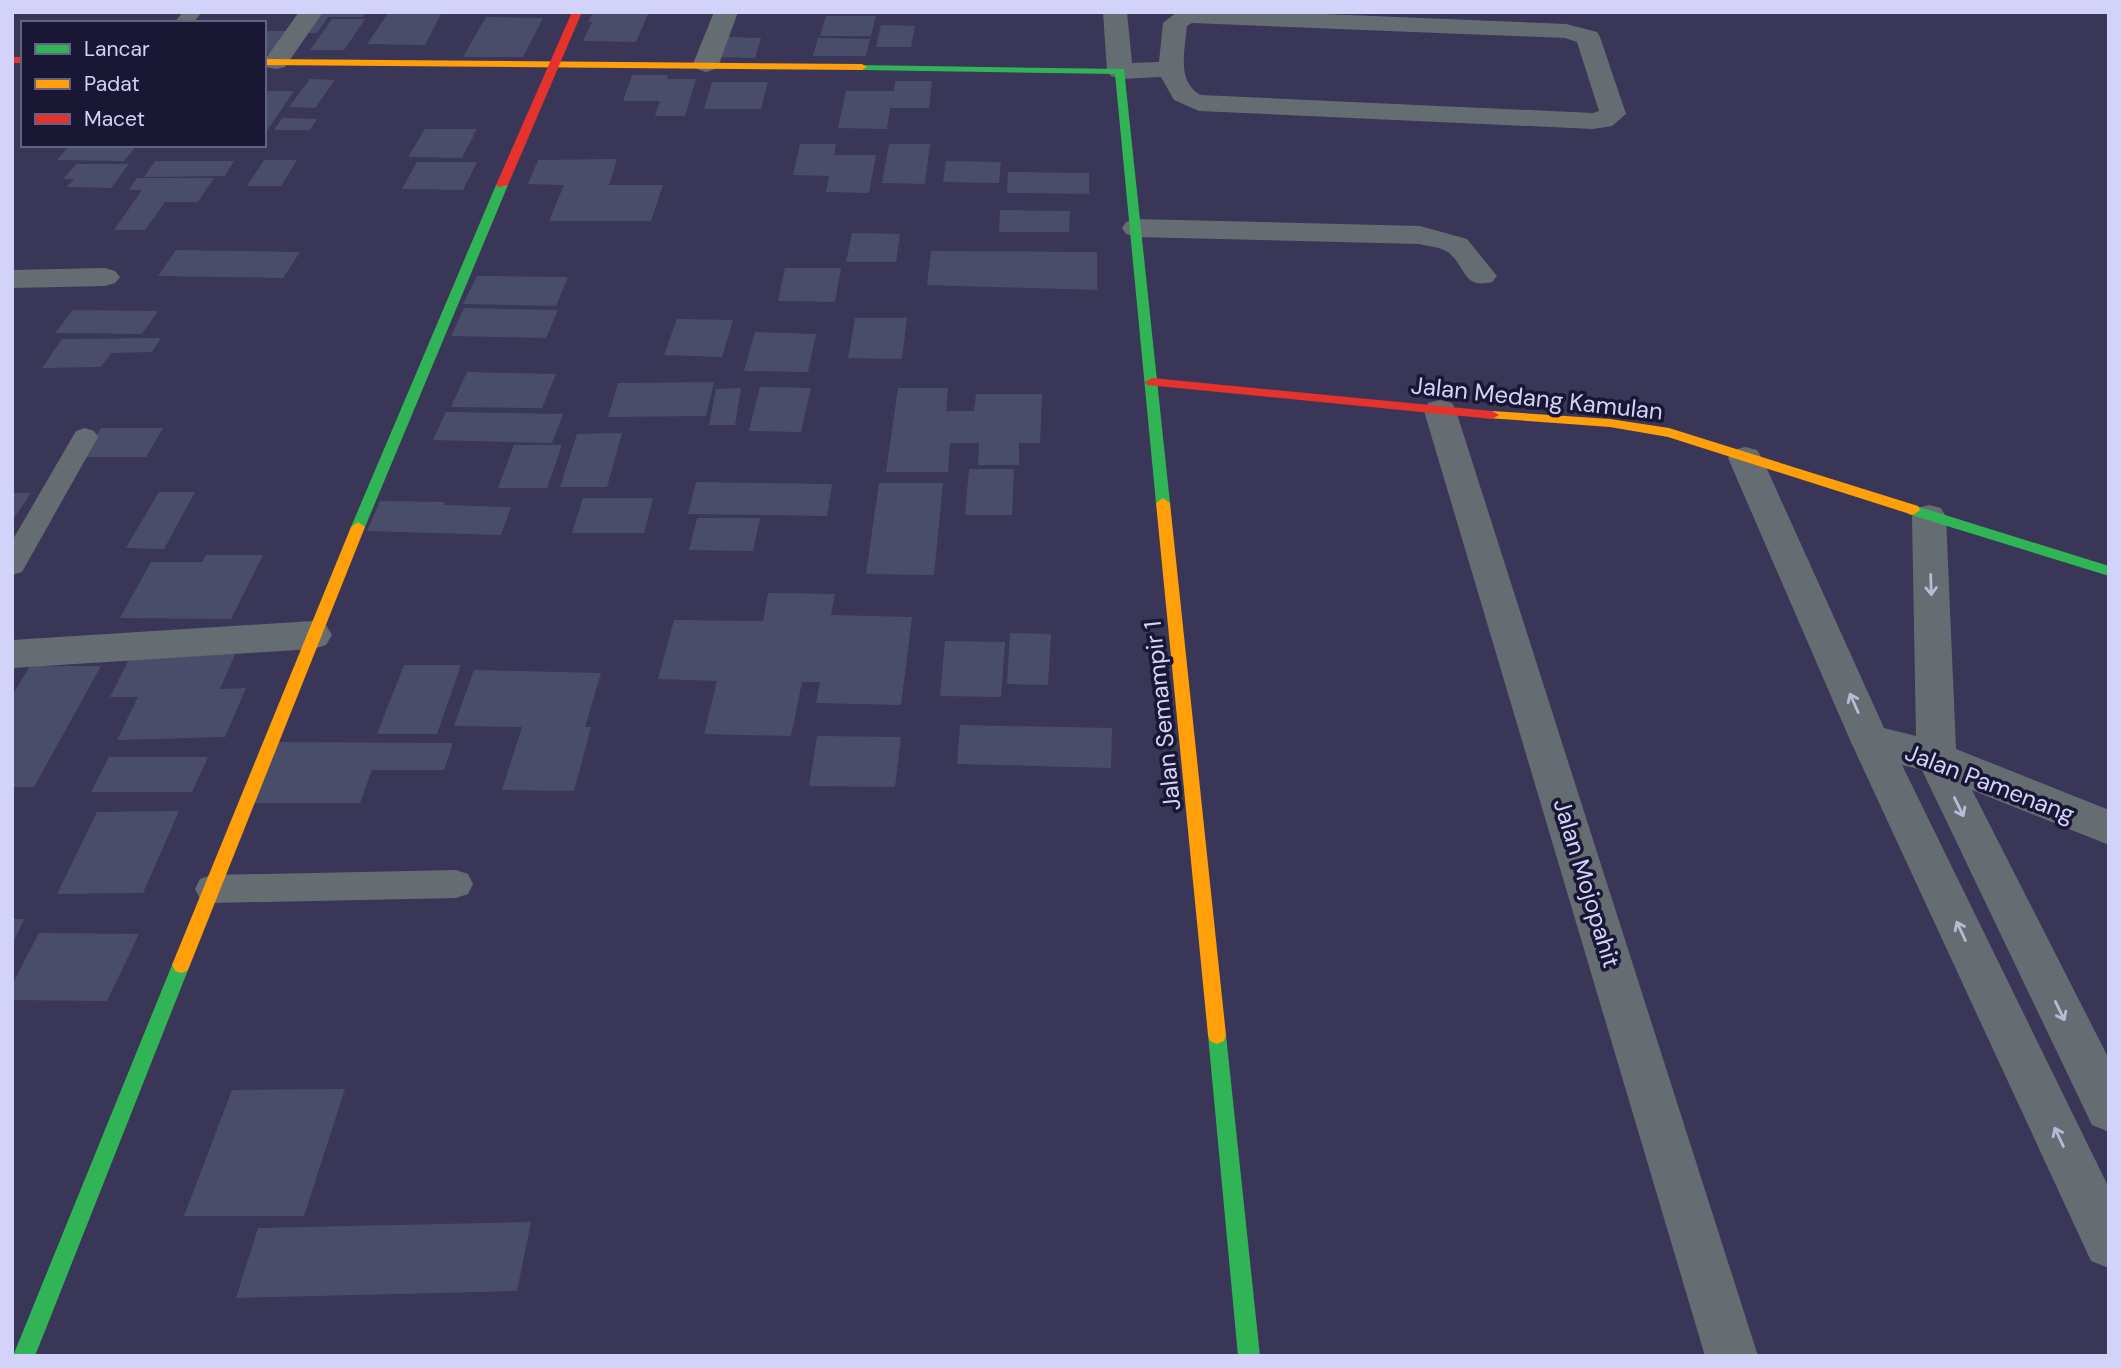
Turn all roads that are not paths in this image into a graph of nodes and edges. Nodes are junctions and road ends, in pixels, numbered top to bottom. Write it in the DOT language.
graph roads {
  1 [pos="311,12"];
  2 [pos="577,12"];
  3 [pos="726,12"];
  4 [pos="1115,12"];
  5 [pos="270,62"];
  6 [pos="705,64"];
  7 [pos="552,65"];
  8 [pos="1171,69"];
  9 [pos="1120,71"];
  10 [pos="1136,228"];
  11 [pos="1482,276"];
  12 [pos="105,277"];
  13 [pos="12,279"];
  14 [pos="1152,382"];
  15 [pos="1440,411"];
  16 [pos="85,438"];
  17 [pos="1745,458"];
  18 [pos="1929,517"];
  19 [pos="12,565"];
  20 [pos="2109,571"];
  21 [pos="313,635"];
  22 [pos="12,654"];
  23 [pos="1870,740"];
  24 [pos="1936,758"];
  25 [pos="2109,828"];
  26 [pos="456,884"];
  27 [pos="212,889"];
  28 [pos="2109,1109"];
  29 [pos="2095,1185"];
  30 [pos="2109,1242"];
  31 [pos="24,1356"];
  32 [pos="1250,1356"];
  33 [pos="1732,1356"];
  1 -- 5 [label="street"];
  2 -- 7 [label="street"];
  3 -- 6 [label="street"];
  4 -- 9 [label="street"];
  5 -- 7 [label="street"];
  6 -- 7 [label="street"];
  6 -- 9 [label="street"];
  7 -- 21 [label="street"];
  8 -- 8 [label="street"];
  8 -- 9 [label="street"];
  9 -- 10 [label="street, Jalan Semampir 1"];
  10 -- 11 [label="street"];
  10 -- 14 [label="street, Jalan Semampir 1"];
  12 -- 13 [label="street"];
  14 -- 15 [label="street, Jalan Medang Kamulan"];
  14 -- 32 [label="street, Jalan Semampir 1"];
  15 -- 17 [label="street, Jalan Medang Kamulan"];
  15 -- 33 [label="street, Jalan Mojopahit"];
  16 -- 19 [label="lane"];
  17 -- 18 [label="street, Jalan Medang Kamulan"];
  23 -- 17 [label="street, one-way"];
  18 -- 20 [label="street, Jalan Medang Kamulan"];
  18 -- 24 [label="street, one-way"];
  21 -- 22 [label="street"];
  21 -- 27 [label="street"];
  23 -- 24 [label="street, Jalan Pamenang"];
  29 -- 23 [label="street, one-way"];
  24 -- 25 [label="street, Jalan Pamenang"];
  24 -- 28 [label="street, one-way"];
  26 -- 27 [label="lane"];
  27 -- 31 [label="street"];
  29 -- 30 [label="street"];
}
